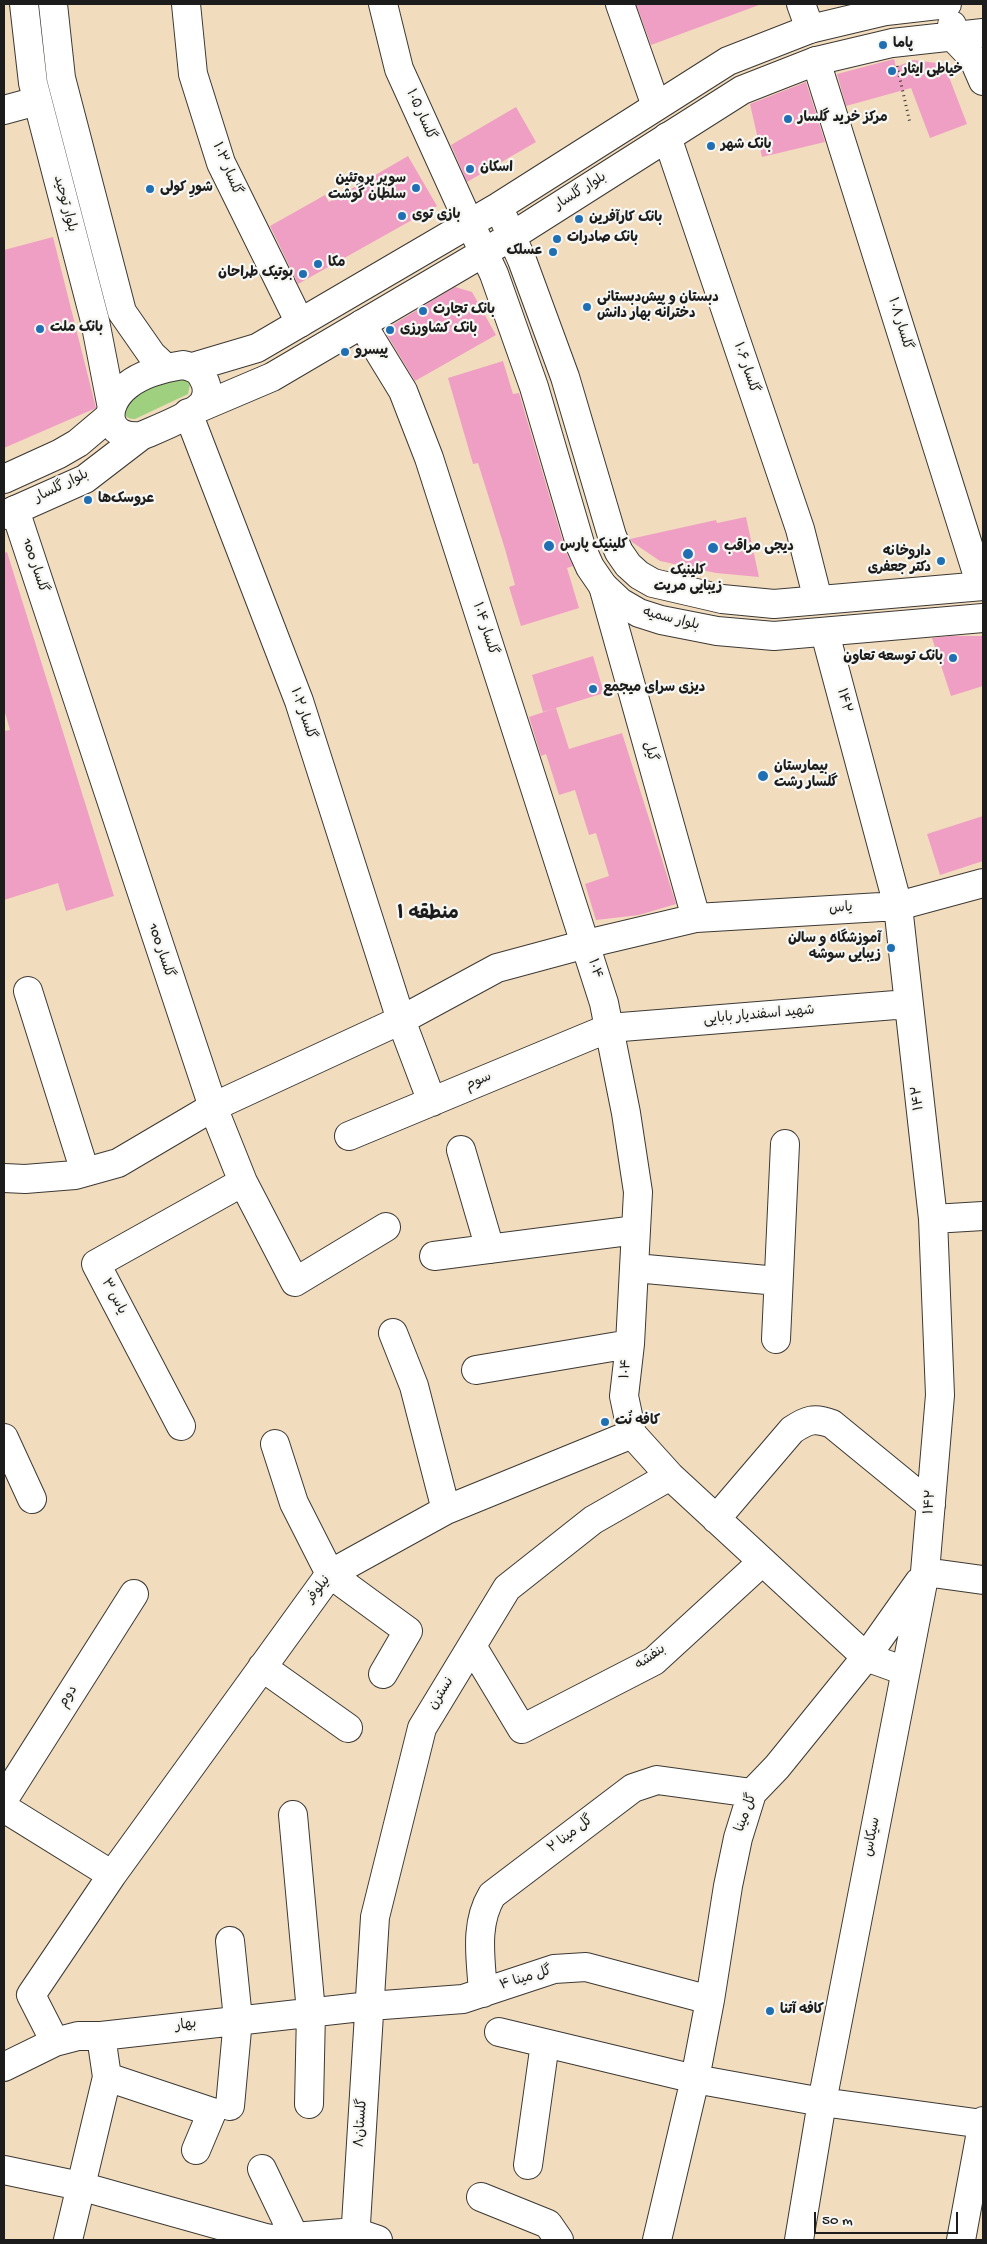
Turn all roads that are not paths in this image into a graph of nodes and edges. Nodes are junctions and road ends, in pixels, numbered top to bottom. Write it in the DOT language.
graph roads {
  1 [pos="24,4"];
  2 [pos="53,4"];
  3 [pos="186,4"];
  4 [pos="383,4"];
  5 [pos="620,4"];
  6 [pos="801,4"];
  7 [pos="948,4"];
  8 [pos="810,29"];
  9 [pos="983,33"];
  10 [pos="954,38"];
  11 [pos="816,61"];
  12 [pos="983,81"];
  13 [pos="65,93"];
  14 [pos="38,101"];
  15 [pos="656,106"];
  16 [pos="4,110"];
  17 [pos="667,137"];
  18 [pos="498,207"];
  19 [pos="469,223"];
  20 [pos="512,236"];
  21 [pos="484,252"];
  22 [pos="300,323"];
  23 [pos="362,324"];
  24 [pos="193,367"];
  25 [pos="166,368"];
  26 [pos="111,410"];
  27 [pos="193,411"];
  28 [pos="141,436"];
  29 [pos="4,479"];
  30 [pos="10,512"];
  31 [pos="603,586"];
  32 [pos="983,592"];
  33 [pos="818,600"];
  34 [pos="983,618"];
  35 [pos="825,633"];
  36 [pos="983,883"];
  37 [pos="898,906"];
  38 [pos="696,918"];
  39 [pos="586,944"];
  40 [pos="28,992"];
  41 [pos="908,1004"];
  42 [pos="401,1020"];
  43 [pos="609,1028"];
  44 [pos="432,1102"];
  45 [pos="212,1108"];
  46 [pos="348,1136"];
  47 [pos="785,1144"];
  48 [pos="461,1150"];
  49 [pos="85,1172"];
  50 [pos="4,1178"];
  51 [pos="243,1182"];
  52 [pos="983,1216"];
  53 [pos="933,1219"];
  54 [pos="386,1227"];
  55 [pos="636,1230"];
  56 [pos="490,1249"];
  57 [pos="434,1256"];
  58 [pos="635,1268"];
  59 [pos="778,1281"];
  60 [pos="393,1333"];
  61 [pos="776,1339"];
  62 [pos="630,1344"];
  63 [pos="476,1370"];
  64 [pos="181,1426"];
  65 [pos="632,1434"];
  66 [pos="4,1438"];
  67 [pos="274,1444"];
  68 [pos="670,1476"];
  69 [pos="32,1499"];
  70 [pos="931,1506"];
  71 [pos="446,1510"];
  72 [pos="716,1519"];
  73 [pos="762,1562"];
  74 [pos="925,1572"];
  75 [pos="330,1574"];
  76 [pos="983,1580"];
  77 [pos="134,1594"];
  78 [pos="472,1646"];
  79 [pos="866,1657"];
  80 [pos="262,1667"];
  81 [pos="905,1671"];
  82 [pos="383,1674"];
  83 [pos="348,1728"];
  84 [pos="752,1793"];
  85 [pos="4,1799"];
  86 [pos="4,1808"];
  87 [pos="293,1815"];
  88 [pos="112,1875"];
  89 [pos="230,1941"];
  90 [pos="483,1993"];
  91 [pos="710,2000"];
  92 [pos="370,2006"];
  93 [pos="311,2012"];
  94 [pos="238,2019"];
  95 [pos="499,2032"];
  96 [pos="101,2036"];
  97 [pos="55,2042"];
  98 [pos="546,2043"];
  99 [pos="4,2067"];
  100 [pos="107,2077"];
  101 [pos="695,2078"];
  102 [pos="822,2102"];
  103 [pos="309,2104"];
  104 [pos="230,2106"];
  105 [pos="983,2122"];
  106 [pos="196,2150"];
  107 [pos="528,2165"];
  108 [pos="262,2169"];
  109 [pos="4,2170"];
  110 [pos="80,2186"];
  111 [pos="481,2197"];
  112 [pos="363,2237"];
  113 [pos="282,2239"];
  114 [pos="68,2240"];
  115 [pos="559,2240"];
  116 [pos="657,2240"];
  117 [pos="799,2240"];
  118 [pos="961,2240"];
  1 -- 14 [label="street, بلوار توحید"];
  2 -- 13 [label="street, بلوار توحید"];
  3 -- 22 [label="street, گلسار ۱۰۳"];
  4 -- 19 [label="street, گلسار ۱۰۵"];
  5 -- 15 [label="street"];
  6 -- 8 [label="street"];
  7 -- 8 [label="street"];
  7 -- 10 [label="street"];
  8 -- 15 [label="street"];
  9 -- 10 [label="street, بلوار گلسار"];
  10 -- 11 [label="street, بلوار گلسار"];
  10 -- 12 [label="street"];
  11 -- 17 [label="street, بلوار گلسار"];
  11 -- 32 [label="street, گلسار ۱۰۸"];
  13 -- 14 [label="street"];
  13 -- 25 [label="street, بلوار توحید"];
  14 -- 16 [label="street"];
  14 -- 26 [label="street, بلوار توحید"];
  15 -- 18 [label="street"];
  17 -- 20 [label="street, بلوار گلسار"];
  17 -- 33 [label="street, گلسار ۱۰۶"];
  18 -- 19 [label="street"];
  18 -- 20 [label="street"];
  19 -- 21 [label="street, گلسار ۱۰۵"];
  19 -- 22 [label="street"];
  20 -- 21 [label="street, بلوار گلسار"];
  20 -- 33 [label="street"];
  21 -- 23 [label="street, بلوار گلسار"];
  21 -- 31 [label="street, بلوار سمیه"];
  22 -- 24 [label="street"];
  23 -- 27 [label="street, بلوار گلسار"];
  23 -- 39 [label="street, گلسار ۱۰۴"];
  24 -- 25 [label="street"];
  24 -- 27 [label="street"];
  25 -- 26 [label="street"];
  26 -- 28 [label="street"];
  26 -- 29 [label="street"];
  27 -- 28 [label="street, بلوار گلسار"];
  27 -- 42 [label="street, گلسار ۱۰۲"];
  28 -- 30 [label="street, بلوار گلسار"];
  30 -- 45 [label="street, گلسار 100"];
  31 -- 35 [label="street, بلوار سمیه"];
  31 -- 38 [label="street, گیل"];
  32 -- 33 [label="street"];
  33 -- 35 [label="street, گلسار ۱۰۶"];
  34 -- 35 [label="street, بلوار سمیه"];
  35 -- 37 [label="street, ۱۴۲"];
  36 -- 37 [label="street, یاس"];
  37 -- 38 [label="street, یاس"];
  37 -- 41 [label="street, ۱۴۲"];
  38 -- 39 [label="street"];
  39 -- 42 [label="street"];
  39 -- 43 [label="street, ۱۰۴"];
  40 -- 49 [label="street"];
  41 -- 43 [label="street, شهید اسفندیار بابایی"];
  41 -- 53 [label="street, ۱۴۲"];
  42 -- 44 [label="street, گلسار ۱۰۲"];
  42 -- 45 [label="street"];
  43 -- 44 [label="street, سوم"];
  43 -- 55 [label="street, ۱۰۴"];
  44 -- 46 [label="street, سوم"];
  45 -- 49 [label="street"];
  45 -- 51 [label="street, گلسار 100"];
  47 -- 59 [label="street"];
  48 -- 56 [label="street"];
  49 -- 50 [label="street"];
  51 -- 54 [label="street, گلسار 100"];
  51 -- 64 [label="street, یاس ۳"];
  52 -- 53 [label="street"];
  53 -- 70 [label="street, ۱۴۲"];
  55 -- 56 [label="street"];
  55 -- 58 [label="street, ۱۰۴"];
  56 -- 57 [label="street"];
  58 -- 59 [label="street"];
  58 -- 62 [label="street, ۱۰۴"];
  59 -- 61 [label="street"];
  60 -- 71 [label="street"];
  62 -- 63 [label="street"];
  62 -- 65 [label="street, ۱۰۴"];
  65 -- 68 [label="street"];
  65 -- 71 [label="street, نیلوفر"];
  66 -- 69 [label="street"];
  67 -- 75 [label="street"];
  68 -- 72 [label="street"];
  68 -- 78 [label="street, نسترن"];
  70 -- 72 [label="street"];
  70 -- 74 [label="street, ۱۴۲"];
  71 -- 75 [label="street, نیلوفر"];
  72 -- 73 [label="street"];
  73 -- 78 [label="street, بنفشه"];
  73 -- 79 [label="street"];
  74 -- 76 [label="street"];
  74 -- 79 [label="street, گل مینا"];
  74 -- 81 [label="street, سیکاس"];
  75 -- 80 [label="street, نیلوفر"];
  75 -- 82 [label="street"];
  77 -- 85 [label="street, دوم"];
  78 -- 92 [label="street, نسترن"];
  79 -- 81 [label="street"];
  79 -- 84 [label="street, گل مینا"];
  80 -- 83 [label="street"];
  80 -- 88 [label="street, نیلوفر"];
  81 -- 102 [label="street, سیکاس"];
  84 -- 90 [label="street, گل مینا ۲"];
  84 -- 91 [label="street, گل مینا"];
  86 -- 88 [label="street"];
  87 -- 93 [label="street"];
  88 -- 97 [label="street, نیلوفر"];
  89 -- 94 [label="street"];
  90 -- 91 [label="street, گل مینا ۴"];
  90 -- 92 [label="street, گل مینا ۴"];
  91 -- 101 [label="street, گل مینا"];
  92 -- 93 [label="street, بهار"];
  92 -- 112 [label="street, گلستان۸"];
  93 -- 94 [label="street, بهار"];
  93 -- 103 [label="street"];
  94 -- 96 [label="street, بهار"];
  94 -- 104 [label="street"];
  95 -- 98 [label="street"];
  96 -- 97 [label="street, بهار"];
  96 -- 100 [label="street"];
  97 -- 99 [label="street, بهار"];
  98 -- 101 [label="street"];
  98 -- 107 [label="street"];
  100 -- 106 [label="street"];
  100 -- 110 [label="street"];
  101 -- 102 [label="street"];
  101 -- 116 [label="street, گل مینا"];
  102 -- 105 [label="street"];
  102 -- 117 [label="street, سیکاس"];
  105 -- 118 [label="street"];
  108 -- 113 [label="street"];
  109 -- 110 [label="street"];
  110 -- 113 [label="street"];
  110 -- 114 [label="street"];
  111 -- 115 [label="street"];
  112 -- 113 [label="street"];
}
